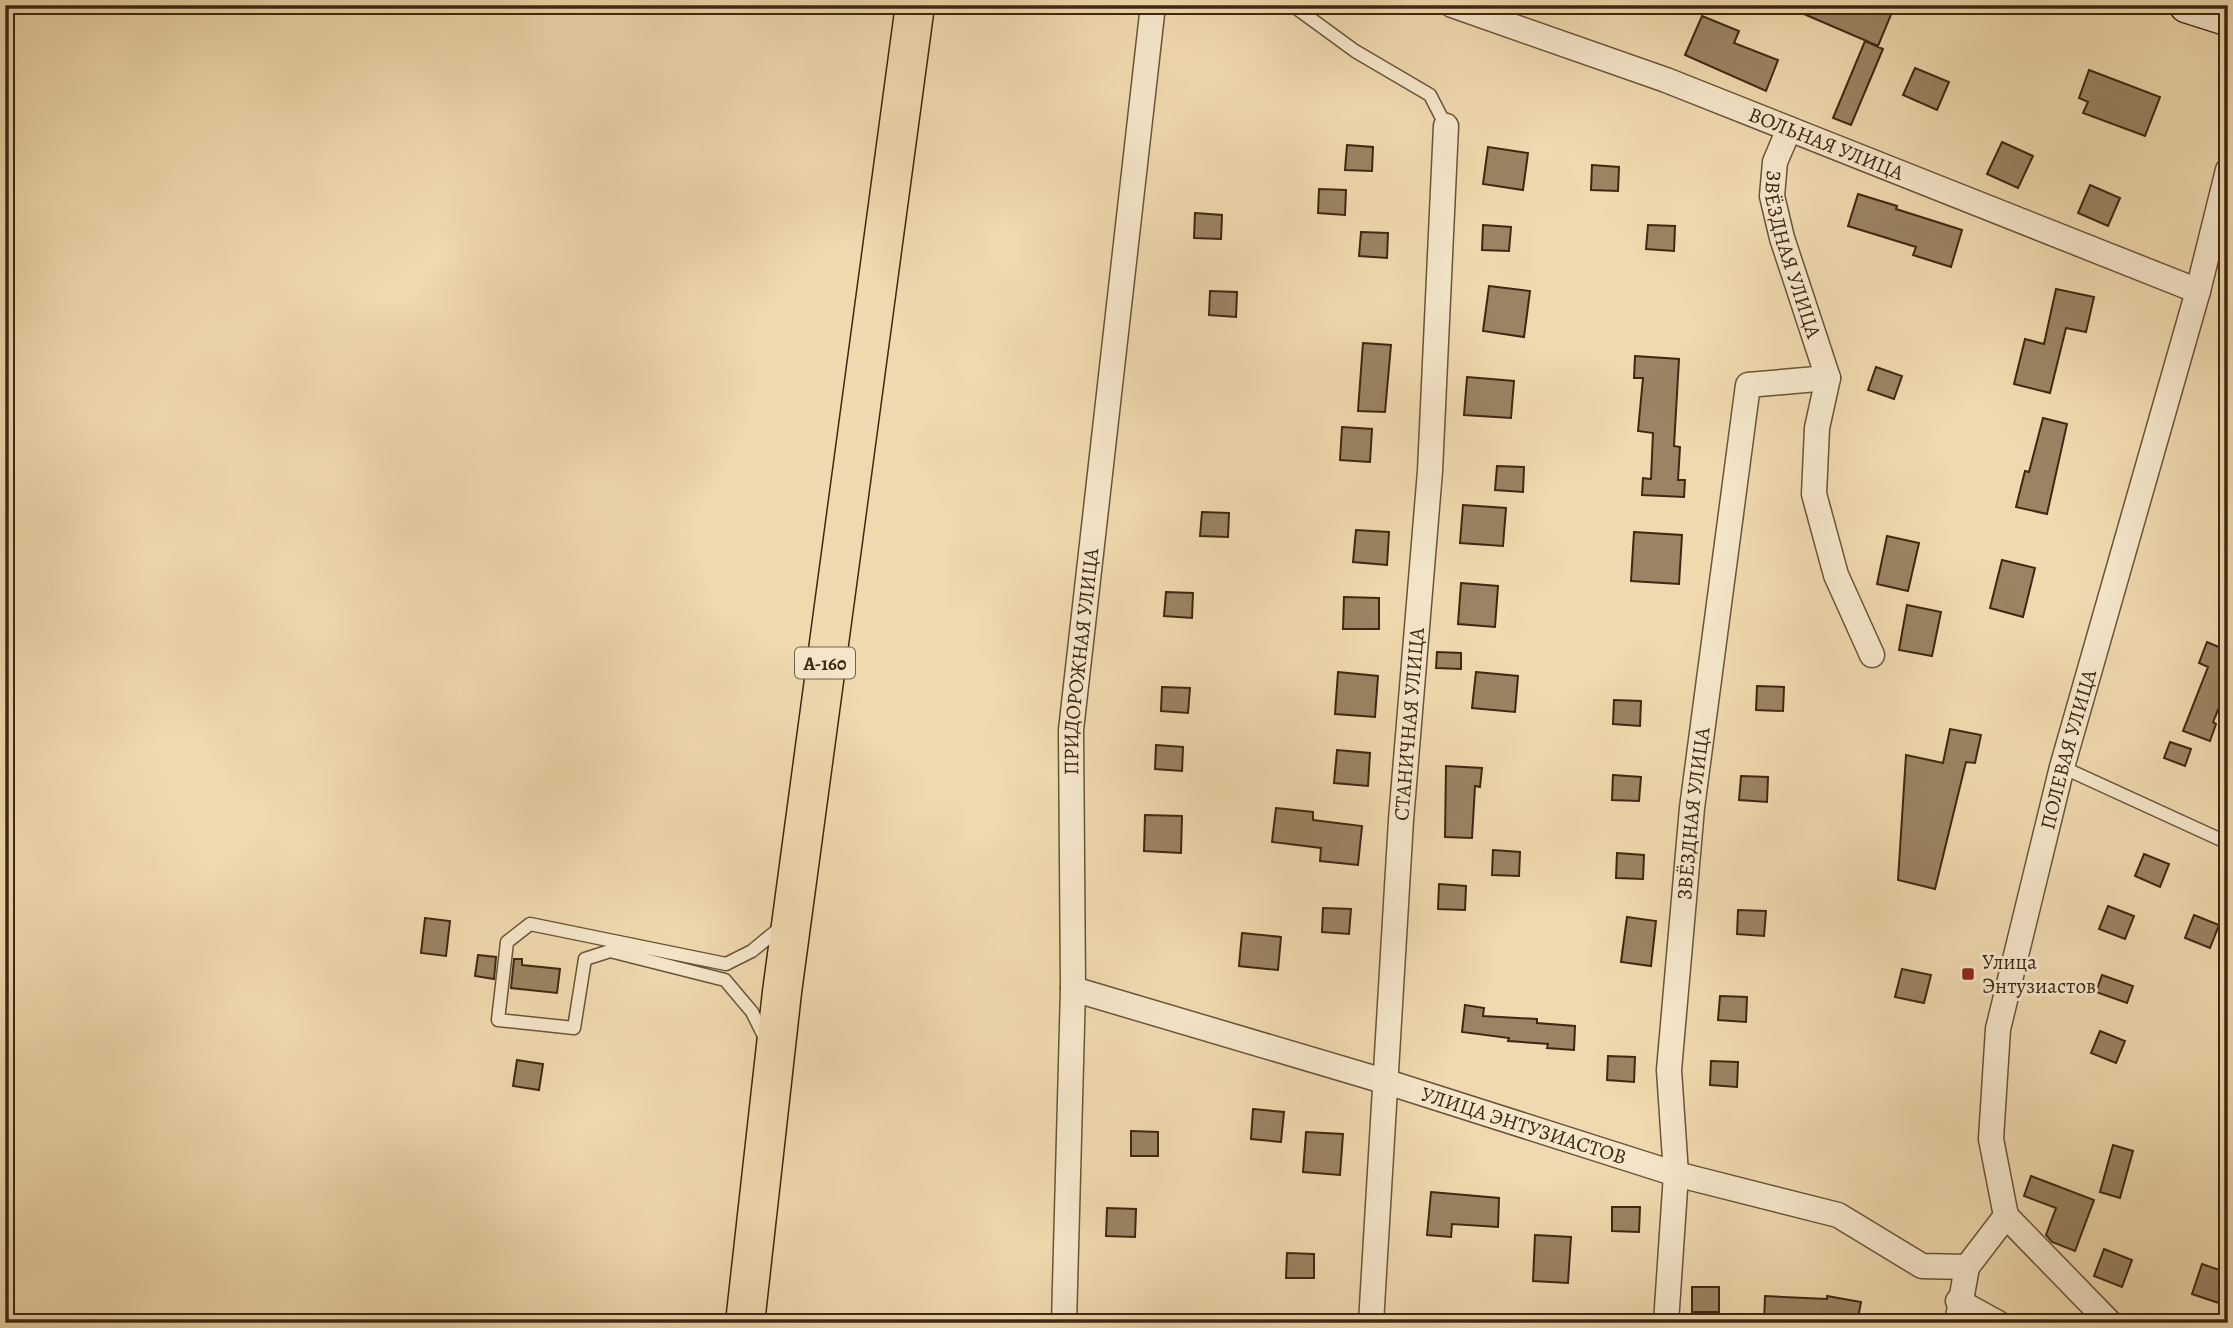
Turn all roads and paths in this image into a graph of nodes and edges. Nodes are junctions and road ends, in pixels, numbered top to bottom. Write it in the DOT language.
graph roads {
  1 [pos="1153,5"];
  2 [pos="1292,5"];
  3 [pos="1452,5"];
  4 [pos="2188,5"];
  5 [pos="2213,5"];
  6 [pos="912,12"];
  7 [pos="2228,15"];
  8 [pos="1446,126"];
  9 [pos="1789,129"];
  10 [pos="2228,170"];
  11 [pos="2198,290"];
  12 [pos="1828,378"];
  13 [pos="1872,655"];
  14 [pos="2062,766"];
  15 [pos="2228,843"];
  16 [pos="775,932"];
  17 [pos="1073,989"];
  18 [pos="763,1034"];
  19 [pos="1387,1082"];
  20 [pos="1676,1174"];
  21 [pos="2006,1216"];
  22 [pos="1966,1267"];
  23 [pos="1958,1312"];
  24 [pos="732,1323"];
  25 [pos="745,1323"];
  26 [pos="1064,1323"];
  27 [pos="1371,1323"];
  28 [pos="1666,1323"];
  29 [pos="1998,1323"];
  30 [pos="2110,1323"];
  1 -- 17 [label="street, ПРИДОРОЖНАЯ УЛИЦА"];
  2 -- 8 [label="lane"];
  3 -- 9 [label="street, ВОЛЬНАЯ УЛИЦА"];
  4 -- 7 [label="main road"];
  5 -- 7 [label="main road"];
  6 -- 16 [label="highway, А-160"];
  6 -- 25 [label="highway, А-160"];
  8 -- 19 [label="street, СТАНИЧНАЯ УЛИЦА"];
  9 -- 11 [label="street, ВОЛЬНАЯ УЛИЦА"];
  9 -- 12 [label="street, ЗВЁЗДНАЯ УЛИЦА"];
  10 -- 11 [label="street, ПОЛЕВАЯ УЛИЦА"];
  11 -- 14 [label="street, ПОЛЕВАЯ УЛИЦА"];
  12 -- 13 [label="street"];
  12 -- 20 [label="street, ЗВЁЗДНАЯ УЛИЦА"];
  14 -- 15 [label="lane"];
  14 -- 21 [label="street, ПОЛЕВАЯ УЛИЦА"];
  16 -- 18 [label="highway, А-160"];
  16 -- 18 [label="lane"];
  17 -- 19 [label="street, УЛИЦА ЭНТУЗИАСТОВ"];
  17 -- 26 [label="street, ПРИДОРОЖНАЯ УЛИЦА"];
  18 -- 24 [label="highway, А-160"];
  19 -- 20 [label="street, УЛИЦА ЭНТУЗИАСТОВ"];
  19 -- 27 [label="street, СТАНИЧНАЯ УЛИЦА"];
  20 -- 22 [label="street, УЛИЦА ЭНТУЗИАСТОВ"];
  20 -- 28 [label="street, ЗВЁЗДНАЯ УЛИЦА"];
  21 -- 22 [label="street"];
  21 -- 30 [label="street"];
  22 -- 23 [label="street"];
  23 -- 29 [label="street"];
}
